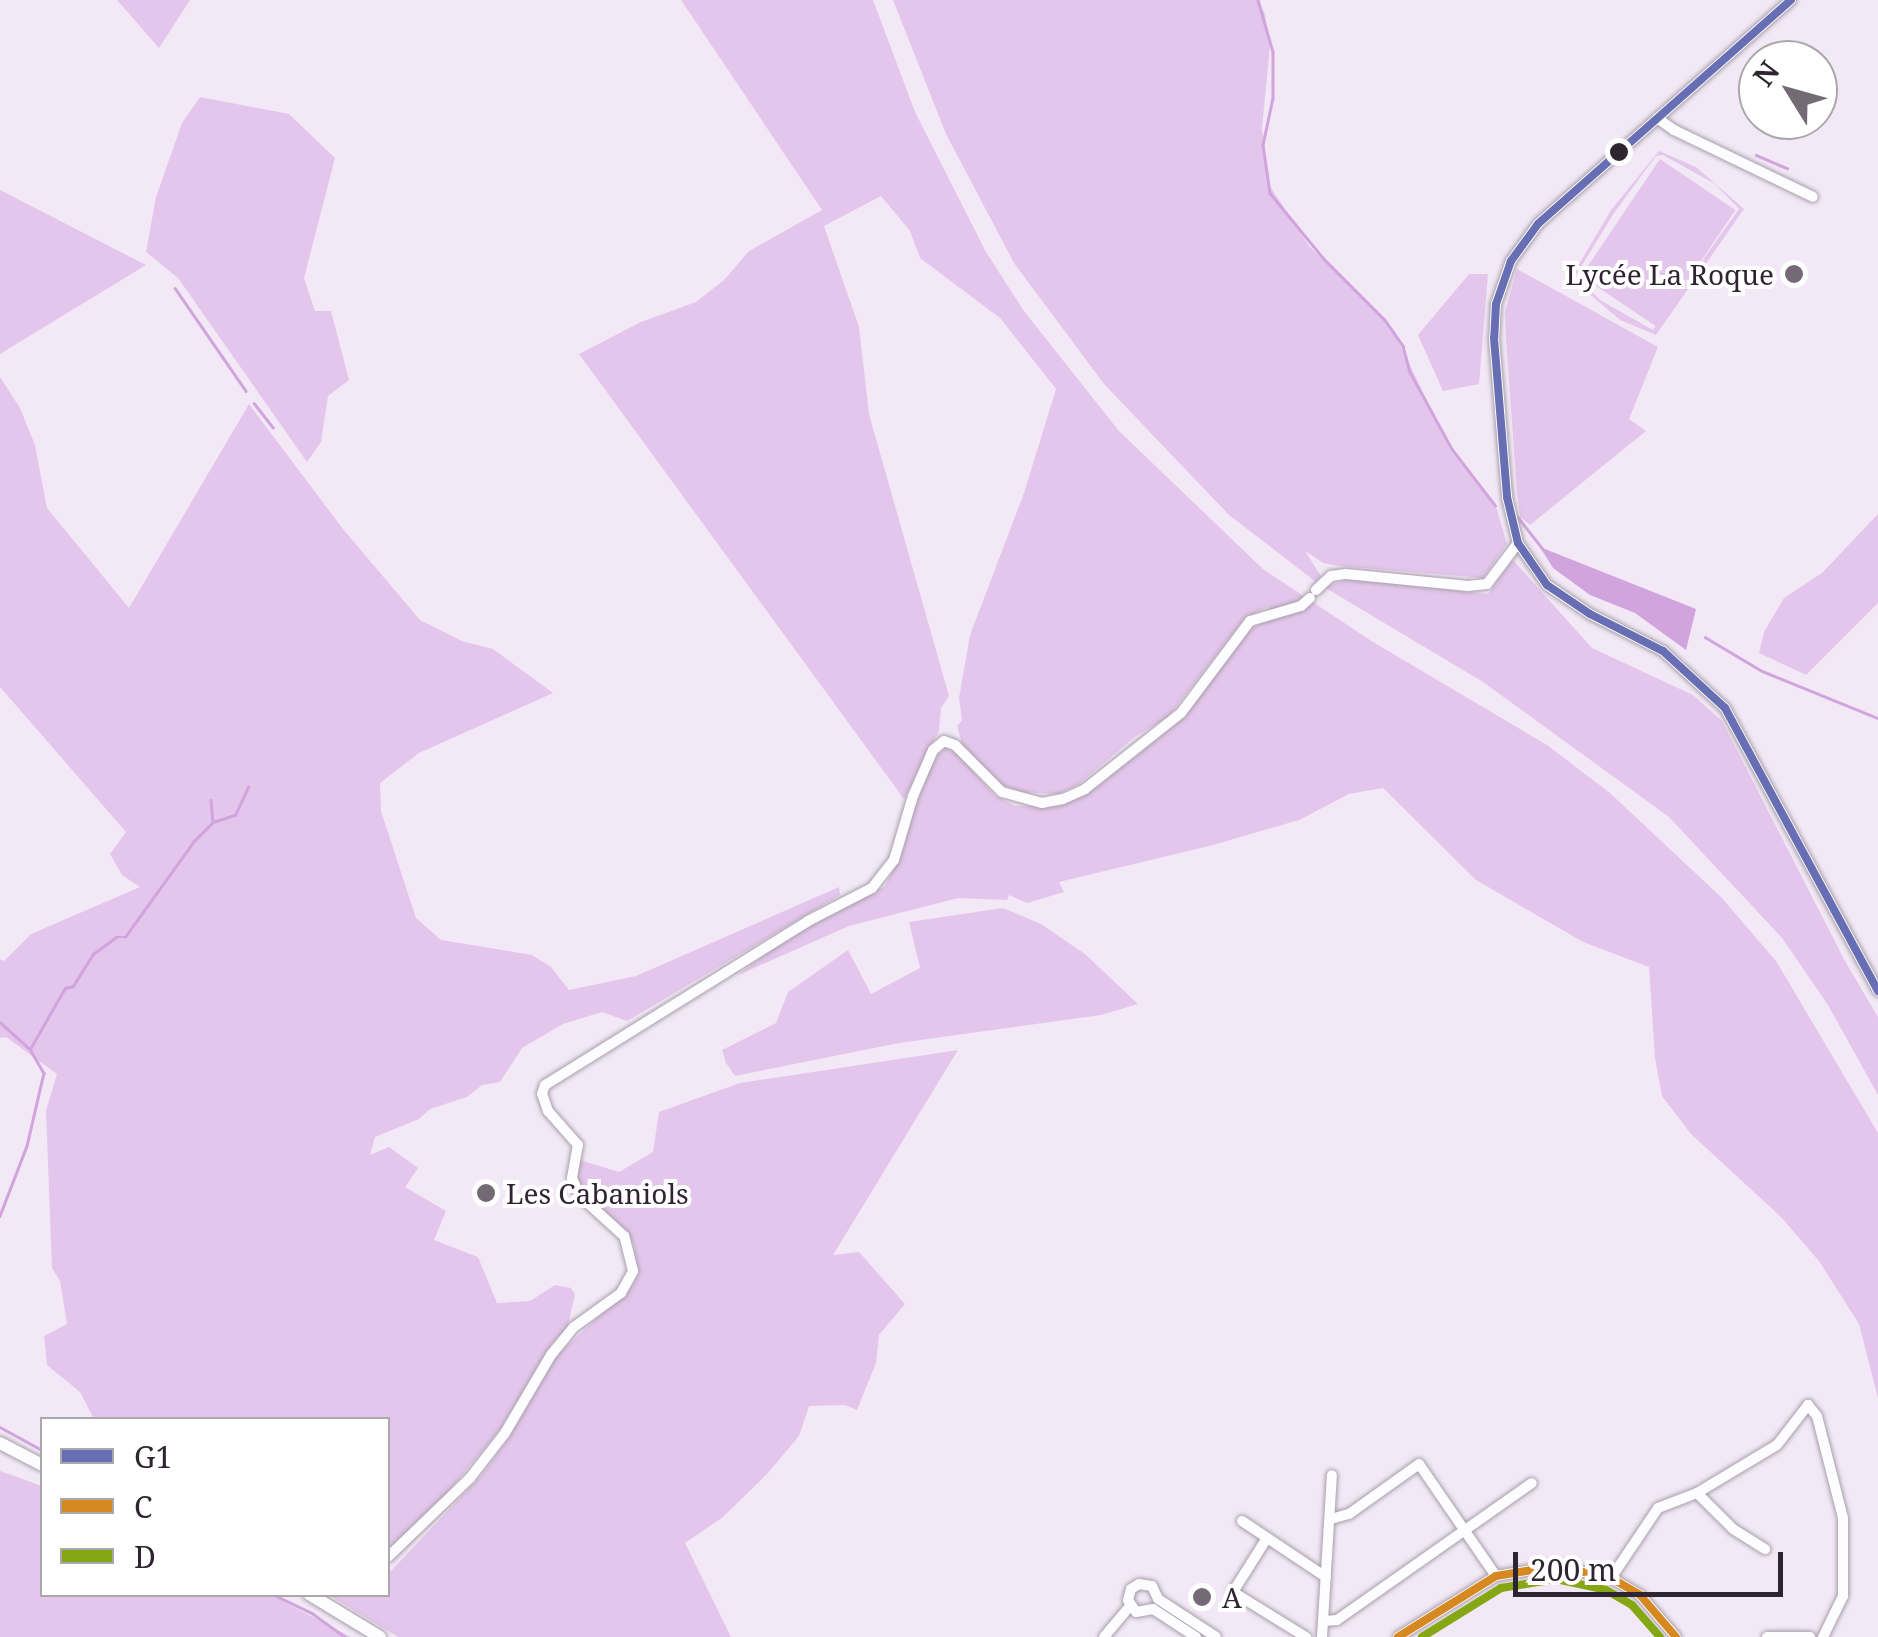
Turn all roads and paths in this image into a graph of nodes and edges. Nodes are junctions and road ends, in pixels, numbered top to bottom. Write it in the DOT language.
graph roads {
  1 [pos="1791,0"];
  2 [pos="1657,118"];
  3 [pos="1807,194"];
  4 [pos="1518,543"];
  5 [pos="1878,991"];
  6 [pos="0,1443"];
  7 [pos="40,1464"];
  8 [pos="1332,1475"];
  9 [pos="1532,1483"];
  10 [pos="1697,1493"];
  11 [pos="1331,1519"];
  12 [pos="1242,1522"];
  13 [pos="1466,1530"];
  14 [pos="1266,1538"];
  15 [pos="1765,1549"];
  16 [pos="390,1554"];
  17 [pos="1326,1576"];
  18 [pos="1496,1576"];
  19 [pos="1611,1578"];
  20 [pos="314,1597"];
  21 [pos="1130,1606"];
  22 [pos="1324,1621"];
  23 [pos="380,1637"];
  24 [pos="1104,1637"];
  25 [pos="1196,1637"];
  26 [pos="1216,1637"];
  27 [pos="1306,1637"];
  28 [pos="1322,1637"];
  29 [pos="1398,1637"];
  30 [pos="1676,1637"];
  31 [pos="1767,1637"];
  32 [pos="1810,1637"];
  33 [pos="1823,1637"];
  1 -- 2 [label="street"];
  2 -- 3 [label="street"];
  2 -- 4 [label="street"];
  4 -- 5 [label="street"];
  4 -- 16 [label="street"];
  6 -- 7 [label="main road"];
  8 -- 11 [label="street"];
  9 -- 13 [label="street"];
  10 -- 15 [label="street"];
  10 -- 19 [label="street"];
  10 -- 33 [label="street"];
  11 -- 13 [label="street"];
  11 -- 17 [label="street"];
  12 -- 14 [label="street"];
  13 -- 18 [label="street"];
  13 -- 22 [label="street"];
  14 -- 17 [label="street"];
  14 -- 27 [label="street"];
  17 -- 22 [label="street"];
  18 -- 19 [label="street"];
  18 -- 29 [label="street"];
  19 -- 30 [label="street"];
  20 -- 23 [label="main road"];
  21 -- 24 [label="street"];
  21 -- 25 [label="street"];
  21 -- 26 [label="street"];
  22 -- 28 [label="street"];
  31 -- 32 [label="street"];
}
